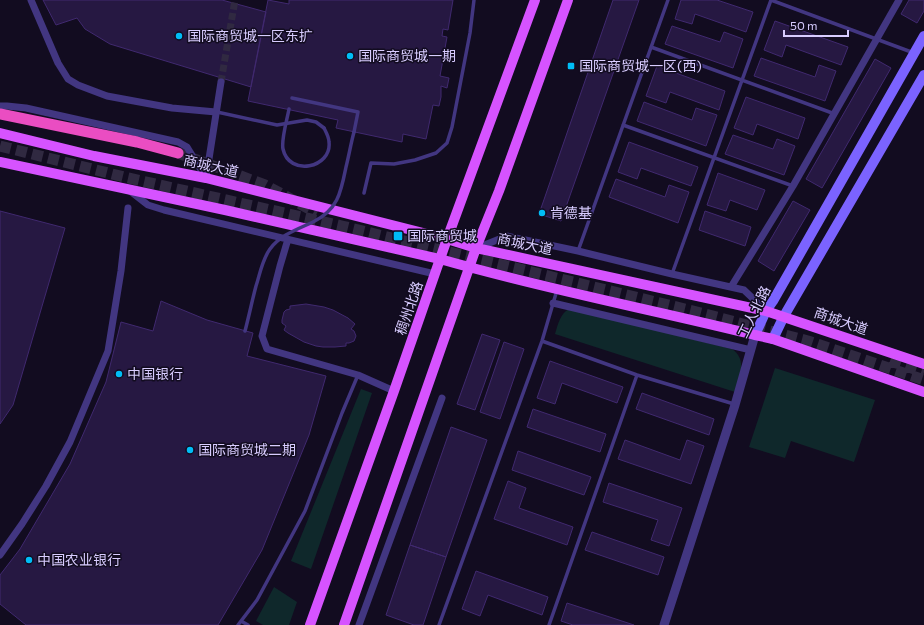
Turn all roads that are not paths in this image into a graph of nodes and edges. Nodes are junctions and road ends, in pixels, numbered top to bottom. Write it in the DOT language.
graph roads {
  1 [pos="31,0"];
  2 [pos="474,0"];
  3 [pos="535,0"];
  4 [pos="568,0"];
  5 [pos="668,0"];
  6 [pos="771,0"];
  7 [pos="899,0"];
  8 [pos="924,36"];
  9 [pos="877,39"];
  10 [pos="651,47"];
  11 [pos="915,53"];
  12 [pos="924,75"];
  13 [pos="742,80"];
  14 [pos="221,82"];
  15 [pos="292,98"];
  16 [pos="0,106"];
  17 [pos="289,109"];
  18 [pos="216,112"];
  19 [pos="0,114"];
  20 [pos="834,114"];
  21 [pos="623,125"];
  22 [pos="0,133"];
  23 [pos="178,153"];
  24 [pos="714,158"];
  25 [pos="0,162"];
  26 [pos="206,178"];
  27 [pos="793,186"];
  28 [pos="128,190"];
  29 [pos="364,193"];
  30 [pos="128,208"];
  31 [pos="288,239"];
  32 [pos="447,239"];
  33 [pos="476,248"];
  34 [pos="578,250"];
  35 [pos="440,259"];
  36 [pos="469,268"];
  37 [pos="435,274"];
  38 [pos="672,274"];
  39 [pos="731,287"];
  40 [pos="557,289"];
  41 [pos="553,303"];
  42 [pos="766,311"];
  43 [pos="784,316"];
  44 [pos="245,331"];
  45 [pos="755,335"];
  46 [pos="773,340"];
  47 [pos="542,342"];
  48 [pos="751,350"];
  49 [pos="924,364"];
  50 [pos="358,375"];
  51 [pos="637,375"];
  52 [pos="394,391"];
  53 [pos="924,392"];
  54 [pos="442,398"];
  55 [pos="735,405"];
  56 [pos="0,555"];
  57 [pos="241,621"];
  58 [pos="238,625"];
  59 [pos="248,625"];
  60 [pos="310,625"];
  61 [pos="344,625"];
  62 [pos="359,625"];
  63 [pos="439,625"];
  64 [pos="549,625"];
  65 [pos="664,625"];
  1 -- 18 [label="street"];
  2 -- 29 [label="lane"];
  3 -- 32 [label="main road, 稠州北路"];
  4 -- 33 [label="main road"];
  5 -- 10 [label="lane"];
  6 -- 9 [label="lane"];
  6 -- 13 [label="lane"];
  7 -- 9 [label="street"];
  8 -- 11 [label="main road, 工人北路"];
  9 -- 11 [label="lane"];
  9 -- 20 [label="street"];
  10 -- 13 [label="lane"];
  10 -- 21 [label="lane"];
  11 -- 42 [label="main road, 工人北路"];
  12 -- 43 [label="main road, 工人北路"];
  13 -- 20 [label="lane"];
  13 -- 24 [label="lane"];
  14 -- 18 [label="street"];
  15 -- 44 [label="lane, bridge"];
  16 -- 26 [label="street"];
  17 -- 18 [label="lane, bridge"];
  18 -- 26 [label="street"];
  19 -- 23 [label="highway"];
  20 -- 27 [label="street"];
  21 -- 24 [label="lane"];
  21 -- 34 [label="lane"];
  22 -- 26 [label="main road, 商城大道"];
  24 -- 27 [label="lane"];
  24 -- 38 [label="lane"];
  25 -- 28 [label="main road"];
  26 -- 32 [label="main road, 商城大道"];
  27 -- 39 [label="street"];
  28 -- 31 [label="street"];
  28 -- 35 [label="main road"];
  30 -- 56 [label="street"];
  31 -- 37 [label="street"];
  31 -- 50 [label="street"];
  32 -- 33 [label="main road, 商城大道"];
  32 -- 35 [label="main road, 稠州北路"];
  33 -- 34 [label="street"];
  33 -- 36 [label="main road"];
  33 -- 42 [label="main road, 商城大道"];
  34 -- 38 [label="street"];
  35 -- 36 [label="main road"];
  35 -- 37 [label="main road, 稠州北路"];
  36 -- 40 [label="main road"];
  36 -- 61 [label="main road"];
  37 -- 52 [label="main road, 稠州北路"];
  38 -- 39 [label="street"];
  39 -- 42 [label="street"];
  40 -- 41 [label="lane"];
  40 -- 45 [label="main road"];
  41 -- 47 [label="lane"];
  41 -- 48 [label="street"];
  42 -- 43 [label="main road, 商城大道"];
  42 -- 45 [label="main road, 工人北路"];
  43 -- 46 [label="main road, 工人北路"];
  43 -- 49 [label="main road, 商城大道"];
  45 -- 46 [label="main road"];
  45 -- 48 [label="street, 工人北路"];
  46 -- 53 [label="main road"];
  47 -- 51 [label="lane"];
  47 -- 63 [label="lane"];
  48 -- 55 [label="street, 工人北路"];
  50 -- 52 [label="street"];
  50 -- 57 [label="lane"];
  51 -- 55 [label="lane"];
  51 -- 64 [label="lane"];
  52 -- 60 [label="main road, 稠州北路"];
  54 -- 62 [label="street"];
  55 -- 65 [label="street, 工人北路"];
  57 -- 58 [label="lane"];
  57 -- 59 [label="lane"];
}
